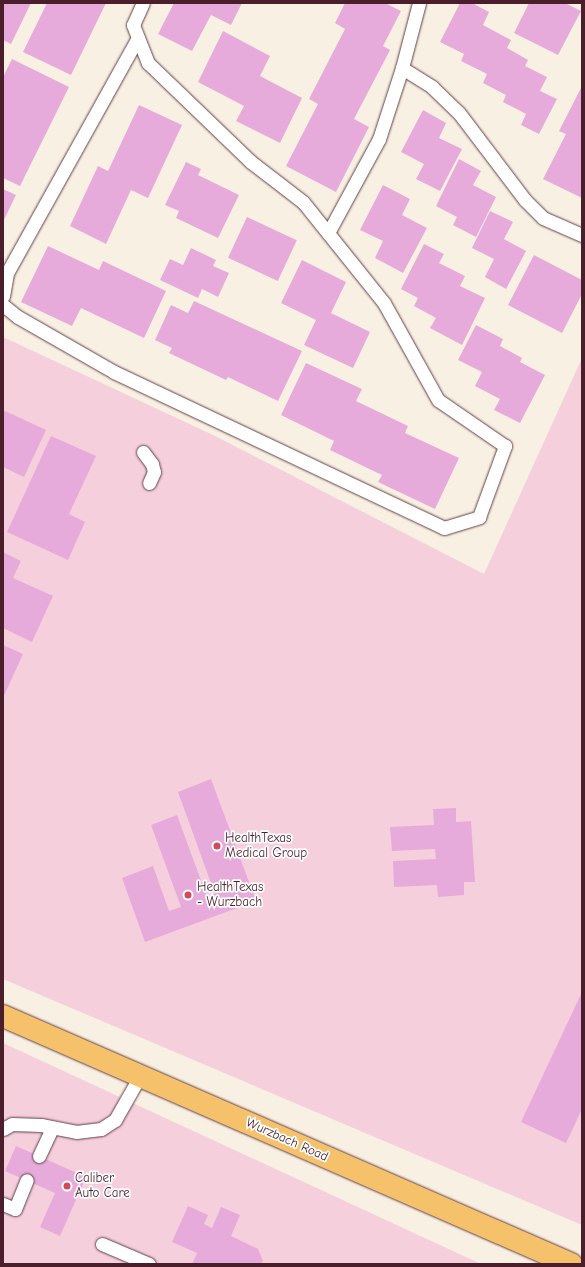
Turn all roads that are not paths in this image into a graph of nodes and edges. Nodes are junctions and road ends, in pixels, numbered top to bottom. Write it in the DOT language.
graph roads {
  1 [pos="143,3"];
  2 [pos="418,3"];
  3 [pos="138,38"];
  4 [pos="402,68"];
  5 [pos="328,233"];
  6 [pos="582,235"];
  7 [pos="3,296"];
  8 [pos="3,305"];
  9 [pos="3,1016"];
  10 [pos="140,1076"];
  11 [pos="52,1128"];
  12 [pos="3,1130"];
  13 [pos="39,1156"];
  14 [pos="27,1180"];
  15 [pos="9,1206"];
  16 [pos="102,1244"];
  17 [pos="149,1264"];
  18 [pos="571,1264"];
  1 -- 3 [label="lane"];
  2 -- 4 [label="lane"];
  3 -- 5 [label="lane"];
  3 -- 7 [label="lane"];
  4 -- 5 [label="lane"];
  4 -- 6 [label="lane"];
  5 -- 8 [label="lane"];
  9 -- 10 [label="main road, Wurzbach Road"];
  10 -- 11 [label="lane"];
  10 -- 18 [label="main road, Wurzbach Road"];
  11 -- 12 [label="lane"];
  11 -- 13 [label="lane"];
  14 -- 15 [label="lane"];
  16 -- 17 [label="lane"];
}
